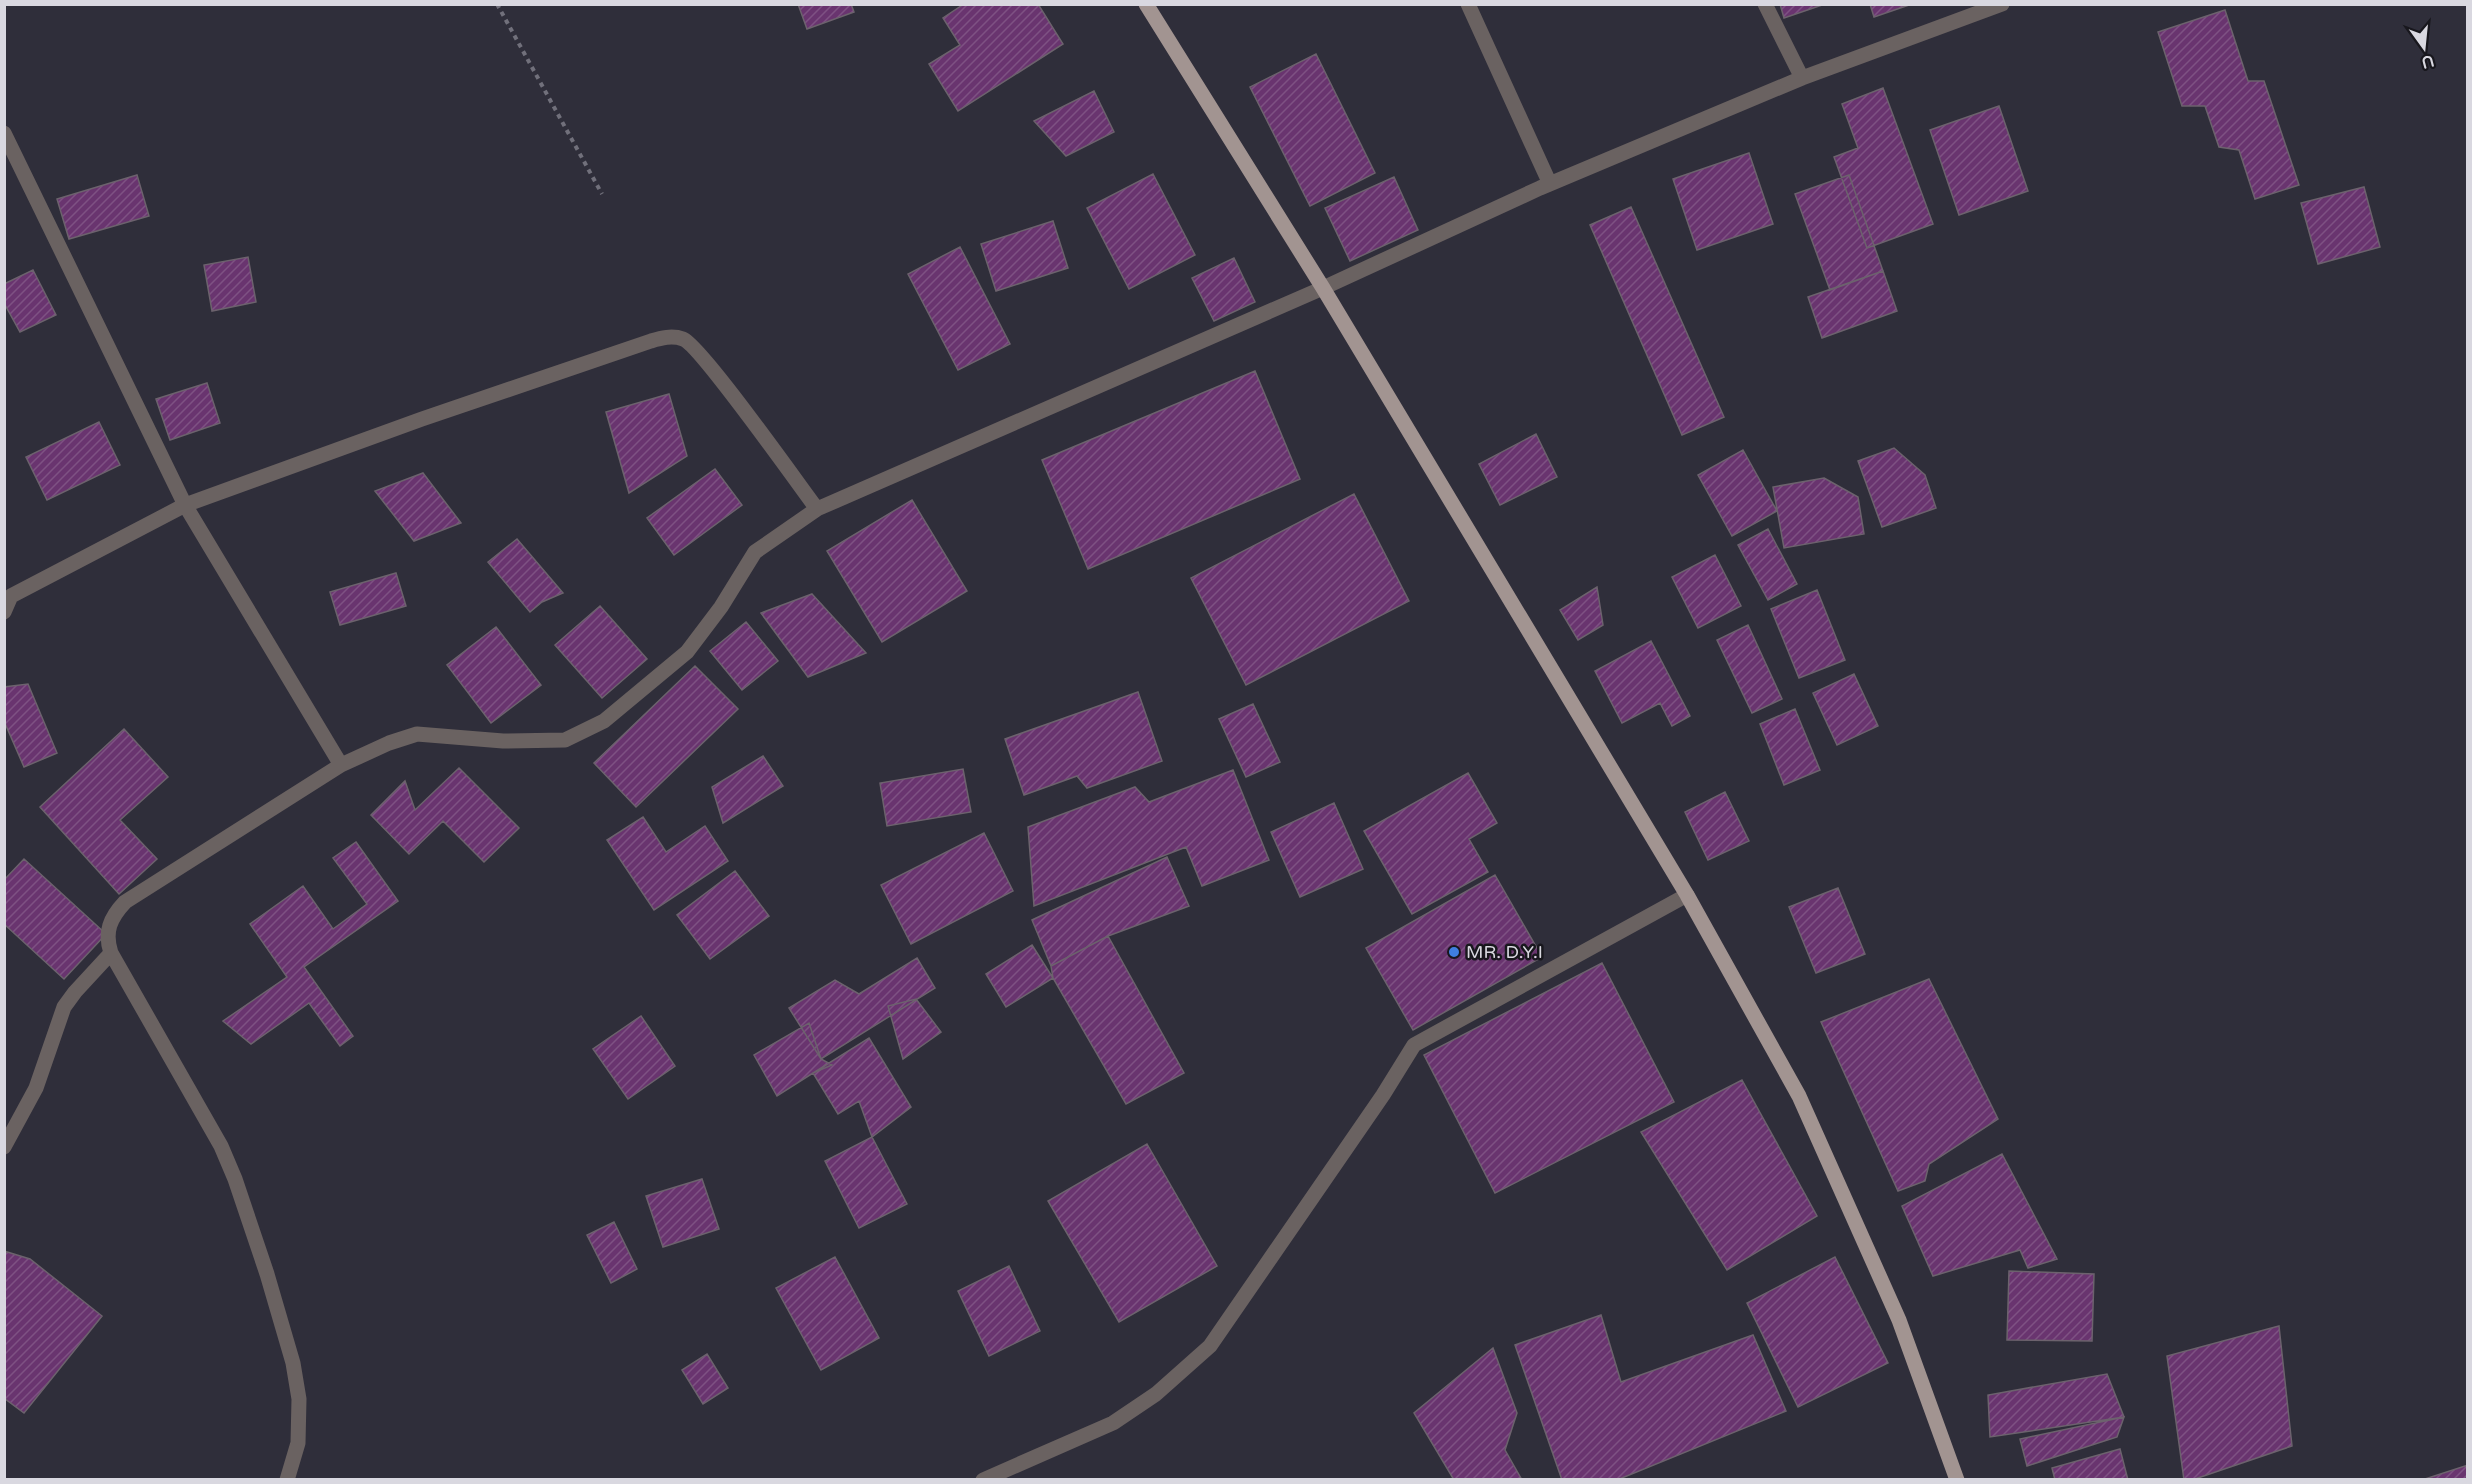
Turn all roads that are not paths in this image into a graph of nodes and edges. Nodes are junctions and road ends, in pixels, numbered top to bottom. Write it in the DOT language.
graph roads {
  1 [pos="1146,4"];
  2 [pos="1468,4"];
  3 [pos="1765,4"];
  4 [pos="2002,4"];
  5 [pos="1802,78"];
  6 [pos="4,133"];
  7 [pos="1550,184"];
  8 [pos="1323,288"];
  9 [pos="185,505"];
  10 [pos="817,509"];
  11 [pos="8,598"];
  12 [pos="4,612"];
  13 [pos="341,765"];
  14 [pos="1687,895"];
  15 [pos="111,953"];
  16 [pos="4,1147"];
  17 [pos="287,1479"];
  18 [pos="982,1479"];
  19 [pos="1957,1479"];
  1 -- 8 [label="main road"];
  2 -- 7 [label="street"];
  3 -- 5 [label="street"];
  4 -- 5 [label="street"];
  5 -- 7 [label="street"];
  6 -- 9 [label="street"];
  7 -- 8 [label="street"];
  8 -- 10 [label="street"];
  8 -- 14 [label="main road"];
  9 -- 10 [label="street"];
  9 -- 11 [label="street"];
  9 -- 13 [label="street"];
  10 -- 13 [label="street"];
  11 -- 12 [label="street"];
  13 -- 15 [label="street"];
  14 -- 18 [label="street"];
  14 -- 19 [label="main road"];
  15 -- 16 [label="street"];
  15 -- 17 [label="street"];
}
